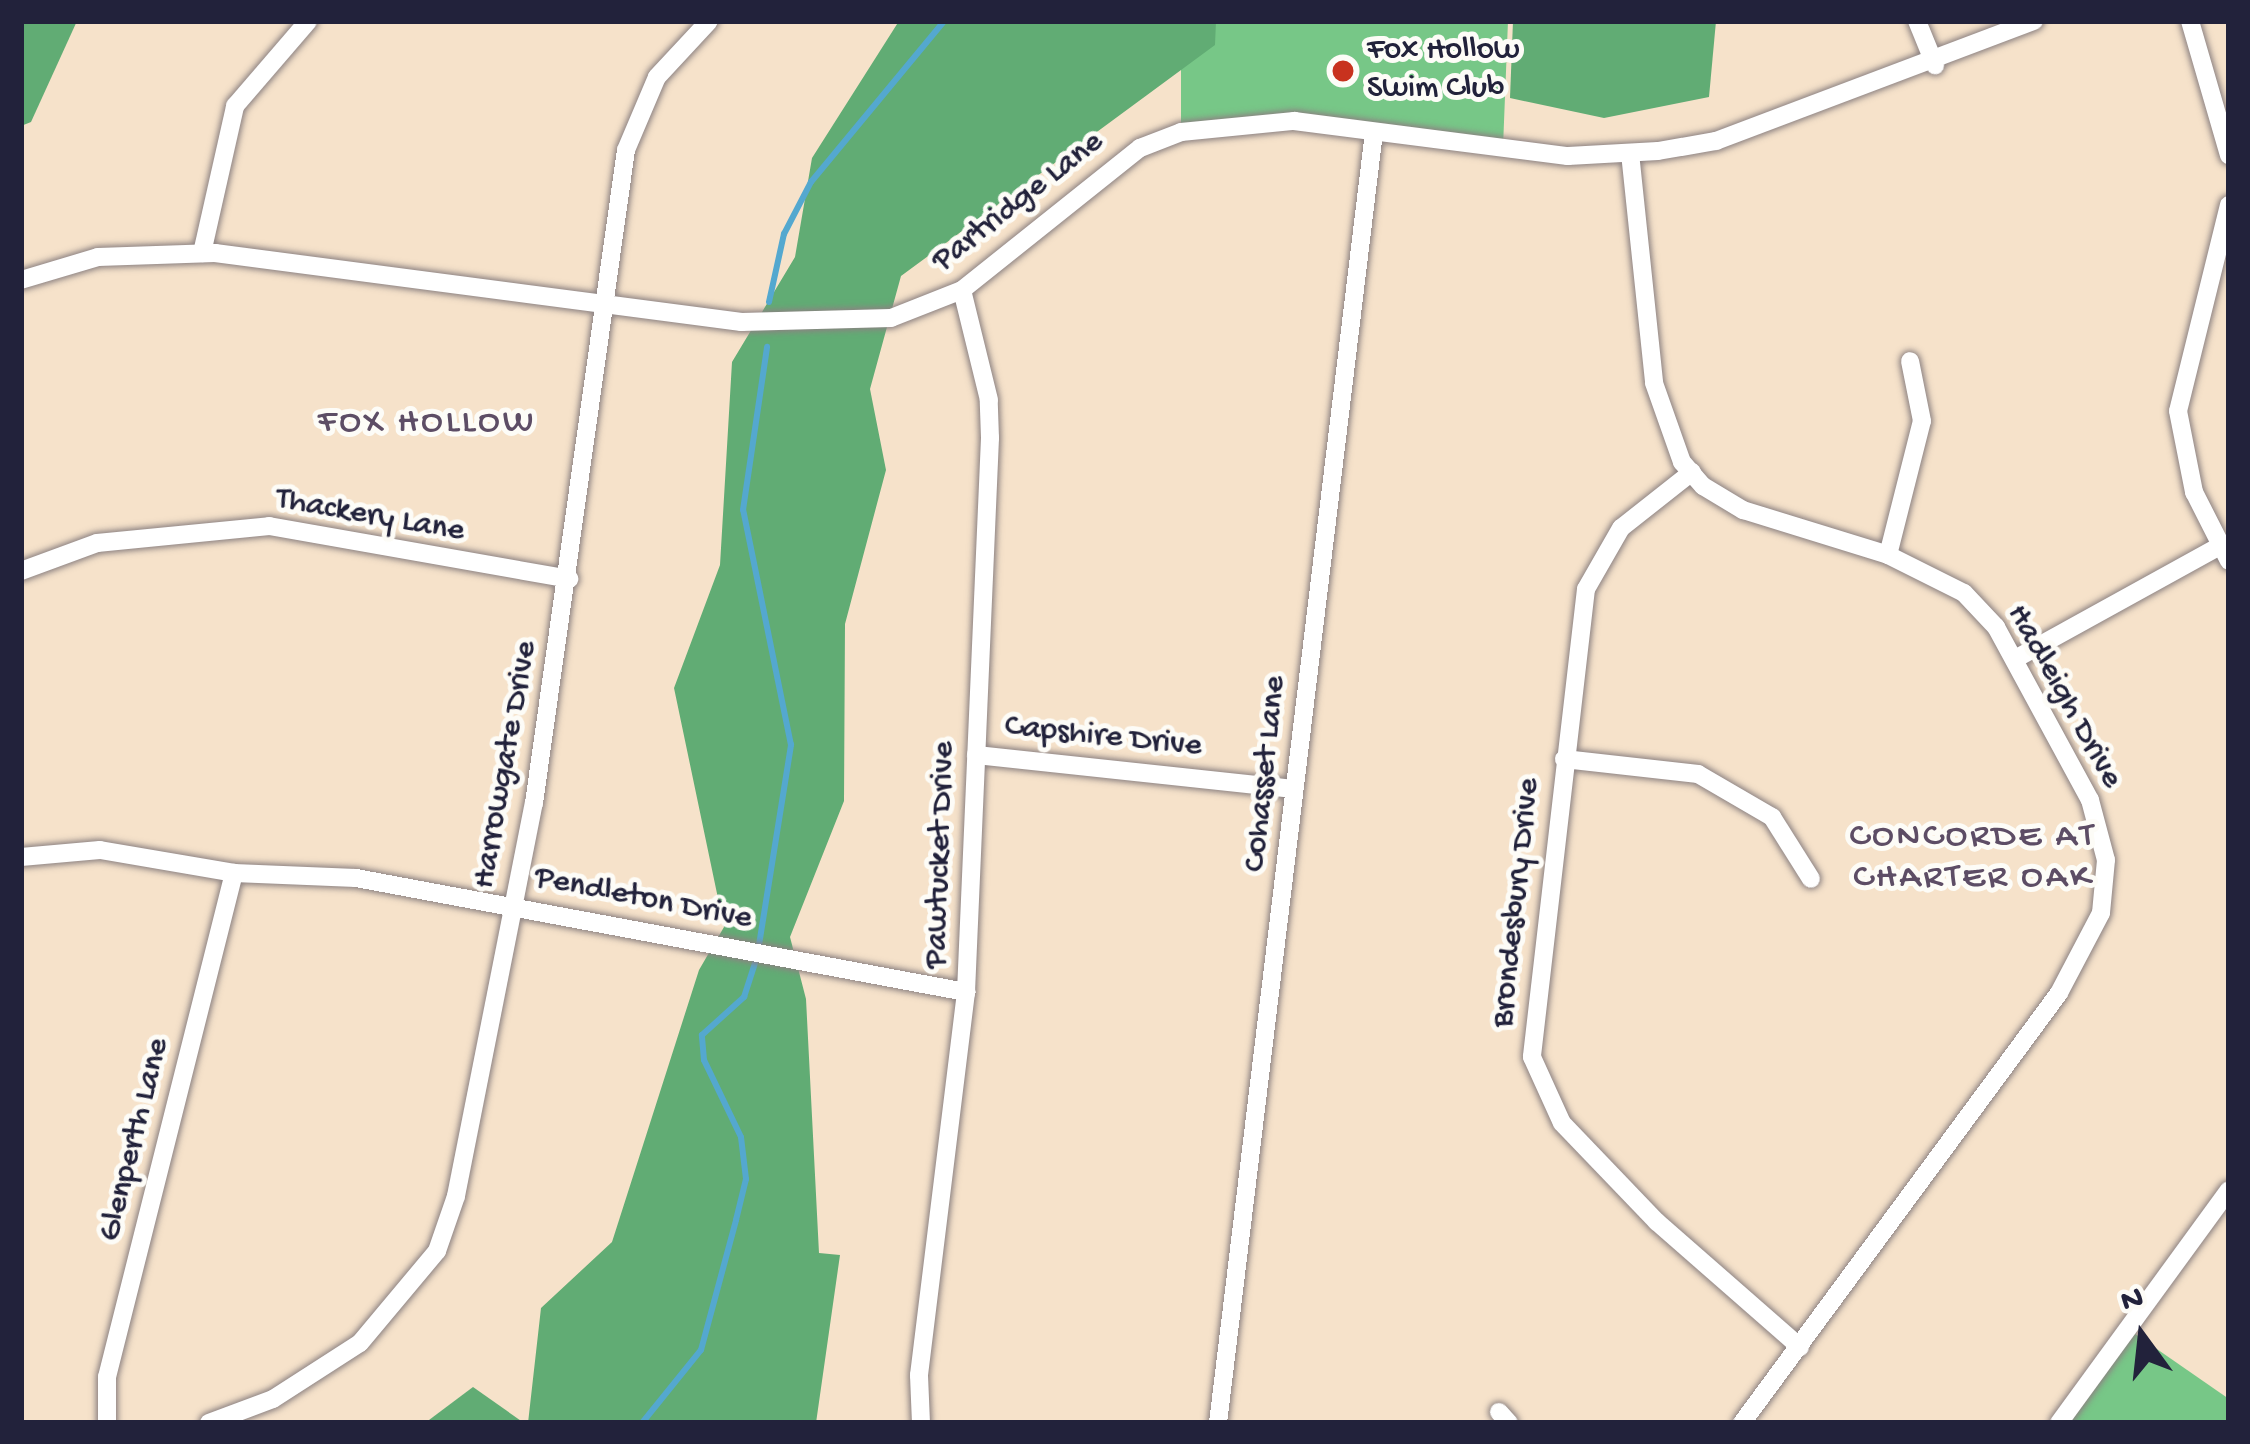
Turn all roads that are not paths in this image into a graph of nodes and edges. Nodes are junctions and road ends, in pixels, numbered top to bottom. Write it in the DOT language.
graph roads {
  1 [pos="308,21"];
  2 [pos="709,21"];
  3 [pos="1917,21"];
  4 [pos="2034,21"];
  5 [pos="2190,21"];
  6 [pos="1935,65"];
  7 [pos="1374,132"];
  8 [pos="1630,153"];
  9 [pos="2229,154"];
  10 [pos="2229,206"];
  11 [pos="202,253"];
  12 [pos="21,280"];
  13 [pos="962,290"];
  14 [pos="600,304"];
  15 [pos="1910,361"];
  16 [pos="1692,472"];
  17 [pos="2225,554"];
  18 [pos="1888,555"];
  19 [pos="21,571"];
  20 [pos="568,579"];
  21 [pos="2014,659"];
  22 [pos="976,755"];
  23 [pos="1564,759"];
  24 [pos="1294,789"];
  25 [pos="21,857"];
  26 [pos="234,873"];
  27 [pos="1811,879"];
  28 [pos="512,906"];
  29 [pos="966,992"];
  30 [pos="2229,1190"];
  31 [pos="1800,1348"];
  32 [pos="107,1423"];
  33 [pos="209,1423"];
  34 [pos="921,1423"];
  35 [pos="1218,1423"];
  36 [pos="1742,1423"];
  37 [pos="2059,1423"];
  1 -- 11 [label="street"];
  2 -- 14 [label="street, Harrowgate Drive"];
  3 -- 6 [label="street"];
  4 -- 6 [label="street, Partridge Lane"];
  5 -- 9 [label="street"];
  6 -- 8 [label="street, Partridge Lane"];
  7 -- 8 [label="street, Partridge Lane"];
  7 -- 13 [label="street, Partridge Lane"];
  7 -- 24 [label="street, Cohasset Lane"];
  8 -- 16 [label="street, Hadleigh Drive"];
  10 -- 17 [label="street"];
  11 -- 12 [label="street, Partridge Lane"];
  11 -- 14 [label="street, Partridge Lane"];
  13 -- 14 [label="street, Partridge Lane"];
  13 -- 22 [label="street, Pawtucket Drive"];
  14 -- 20 [label="street, Harrowgate Drive"];
  15 -- 18 [label="street"];
  16 -- 18 [label="street, Hadleigh Drive"];
  16 -- 23 [label="street, Brondesbury Drive"];
  17 -- 21 [label="street"];
  18 -- 21 [label="street, Hadleigh Drive"];
  19 -- 20 [label="street, Thackery Lane"];
  20 -- 28 [label="street, Harrowgate Drive"];
  21 -- 31 [label="street, Hadleigh Drive"];
  22 -- 24 [label="street, Capshire Drive"];
  22 -- 29 [label="street, Pawtucket Drive"];
  23 -- 27 [label="street"];
  23 -- 31 [label="street, Brondesbury Drive"];
  24 -- 35 [label="street, Cohasset Lane"];
  25 -- 26 [label="street, Pendleton Drive"];
  26 -- 28 [label="street, Pendleton Drive"];
  26 -- 32 [label="street, Glenperth Lane"];
  28 -- 29 [label="street, Pendleton Drive"];
  28 -- 33 [label="street, Harrowgate Drive"];
  29 -- 34 [label="street, Pawtucket Drive"];
  30 -- 37 [label="street"];
  31 -- 36 [label="street, Hadleigh Drive"];
}
